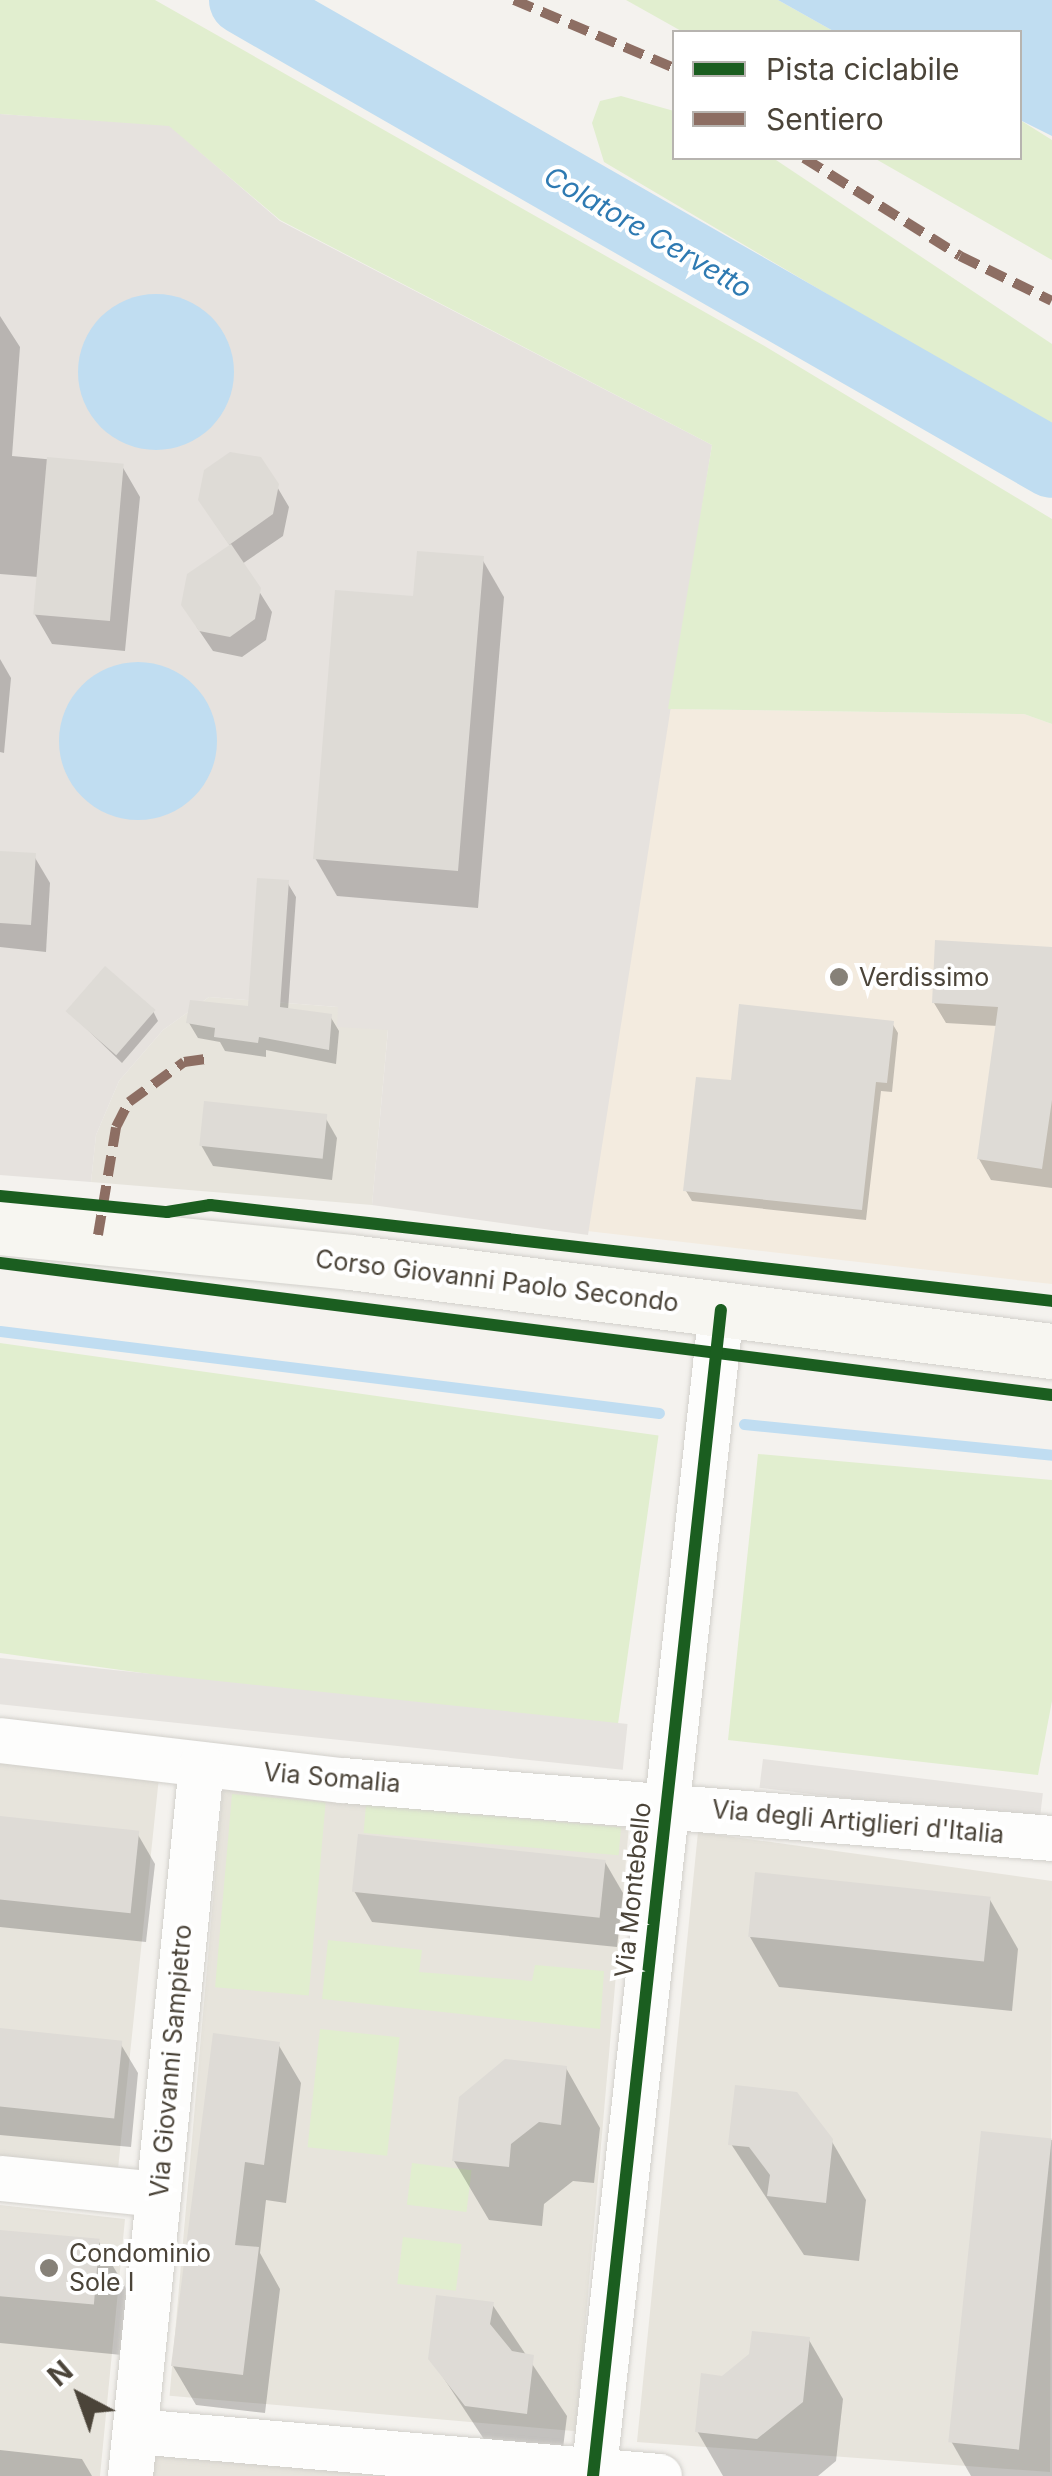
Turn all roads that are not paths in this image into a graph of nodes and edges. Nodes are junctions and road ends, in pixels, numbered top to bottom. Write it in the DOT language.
graph roads {
  1 [pos="0,1227"];
  2 [pos="721,1310"];
  3 [pos="1052,1351"];
  4 [pos="0,1740"];
  5 [pos="201,1765"];
  6 [pos="665,1804"];
  7 [pos="1052,1838"];
  8 [pos="0,2178"];
  9 [pos="158,2194"];
  10 [pos="135,2431"];
  11 [pos="593,2474"];
  12 [pos="130,2476"];
  13 [pos="659,2476"];
  1 -- 2 [label="main road, Corso Giovanni Paolo Secondo"];
  2 -- 3 [label="main road, Corso Giovanni Paolo Secondo"];
  2 -- 6 [label="street, Via Montebello"];
  4 -- 5 [label="street, Via Somalia"];
  5 -- 6 [label="street, Via Somalia"];
  5 -- 9 [label="street, Via Giovanni Sampietro"];
  6 -- 7 [label="street, Via degli Artiglieri d'Italia"];
  6 -- 11 [label="street, Via Montebello"];
  8 -- 9 [label="street"];
  9 -- 10 [label="street, Via Giovanni Sampietro"];
  10 -- 11 [label="street"];
  10 -- 12 [label="street, Via Giovanni Sampietro"];
  11 -- 13 [label="street"];
}
